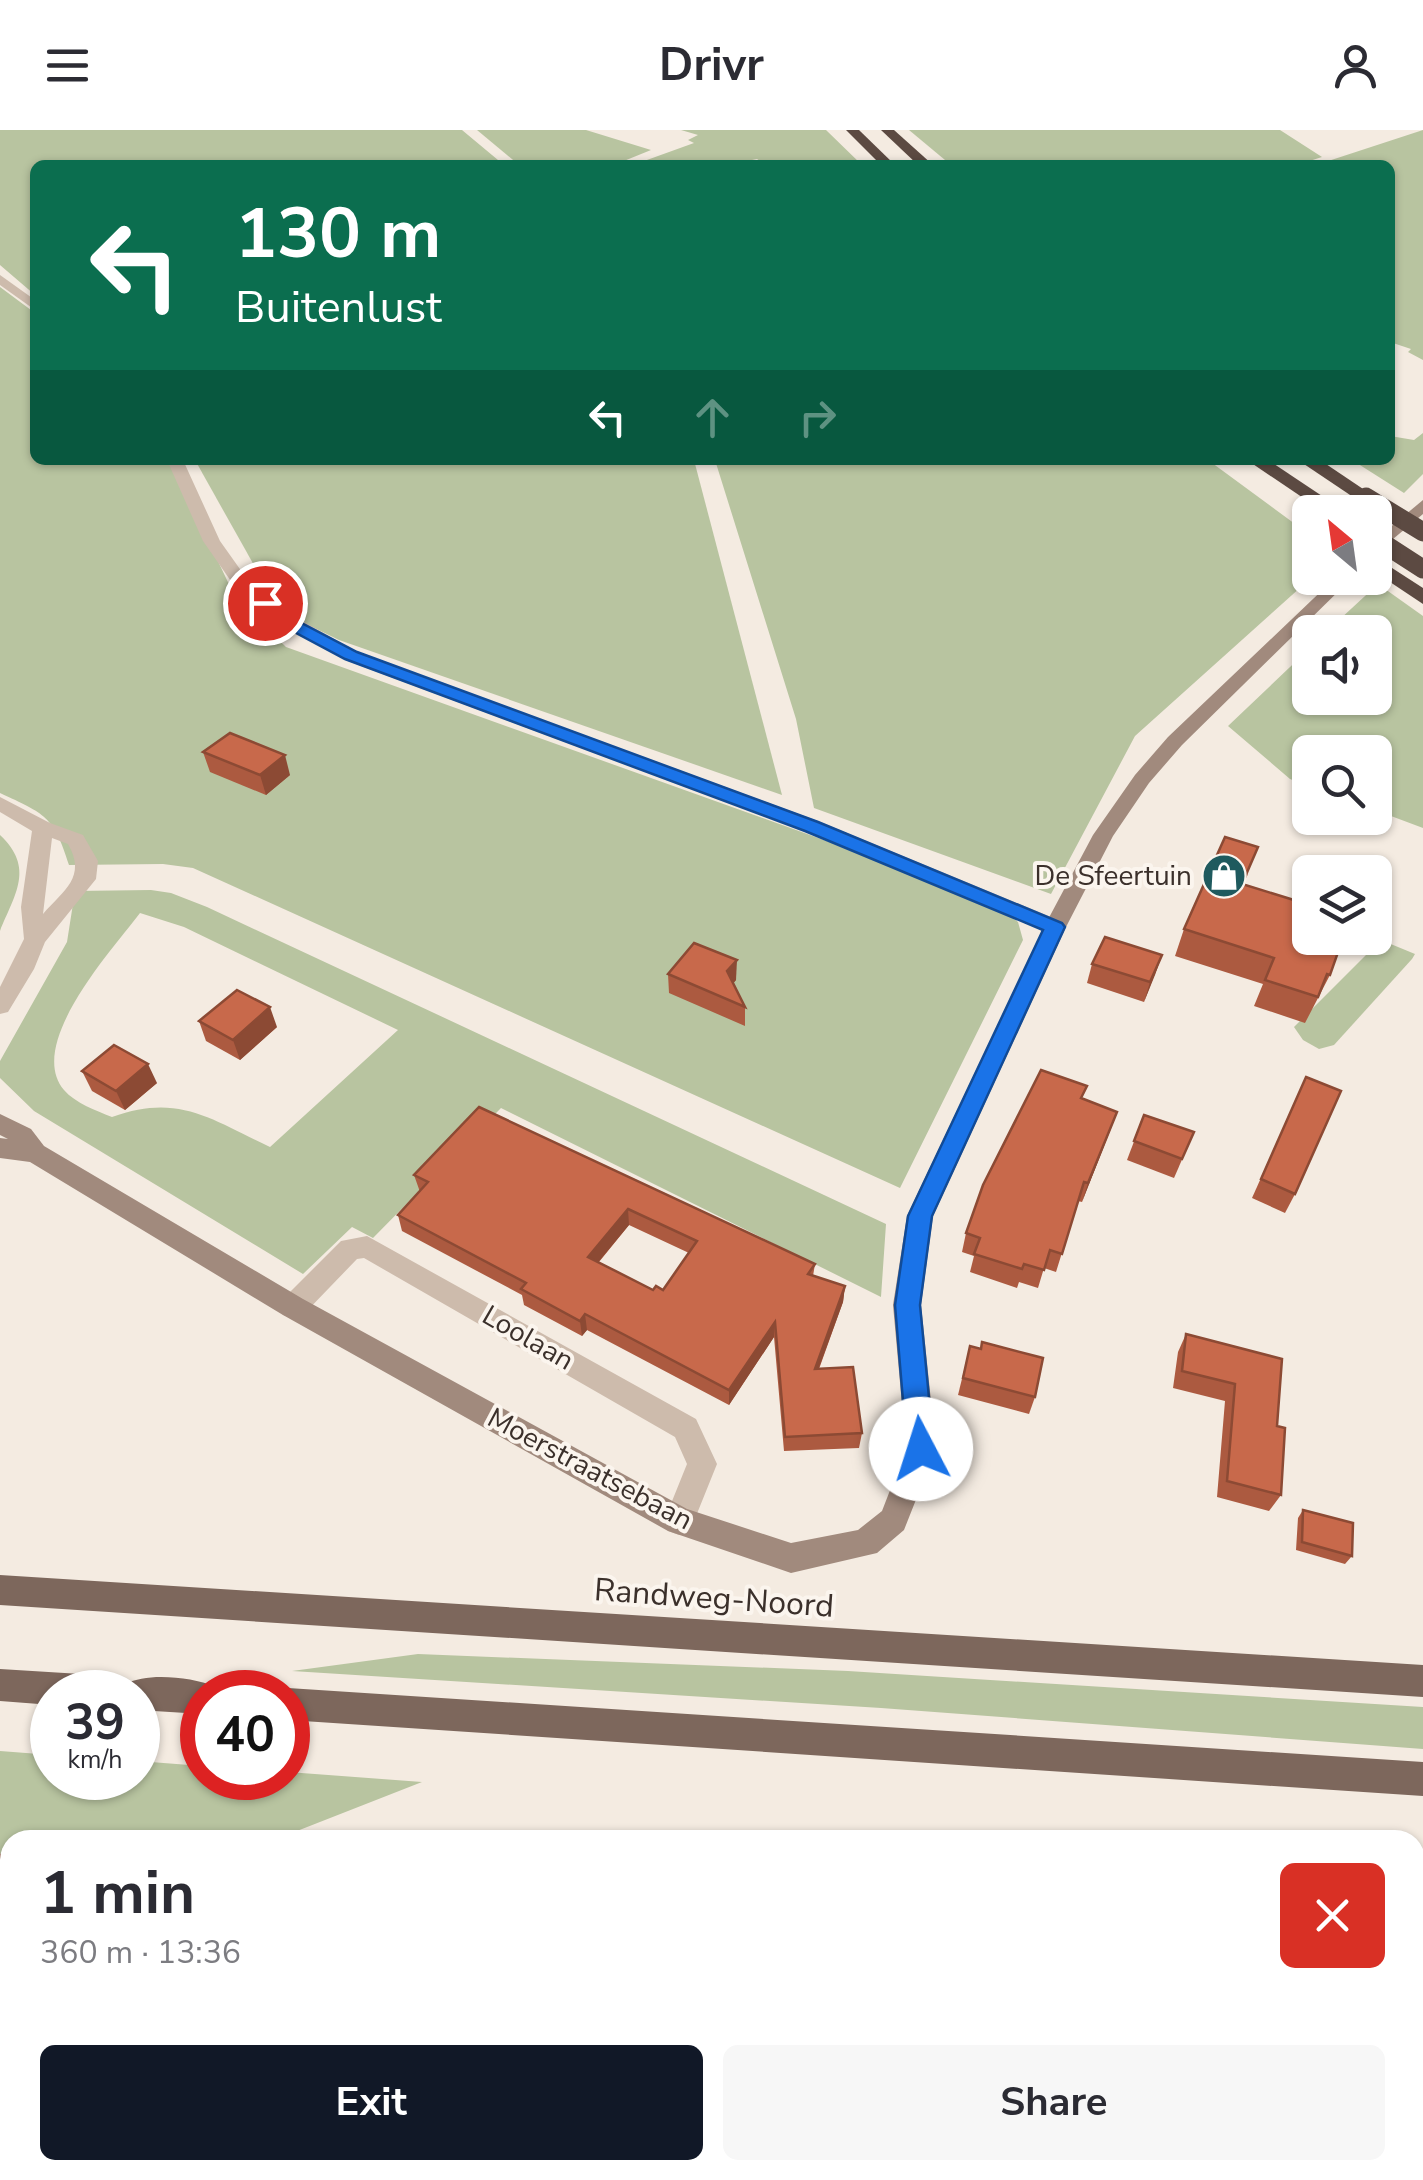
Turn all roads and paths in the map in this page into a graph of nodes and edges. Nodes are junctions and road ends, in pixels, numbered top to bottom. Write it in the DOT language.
graph roads {
  1 [pos="852,130"];
  2 [pos="887,130"];
  3 [pos="883,160"];
  4 [pos="920,160"];
  5 [pos="0,279"];
  6 [pos="30,302"];
  7 [pos="177,465"];
  8 [pos="1316,465"];
  9 [pos="1262,470"];
  10 [pos="1306,495"];
  11 [pos="1363,495"];
  12 [pos="1292,499"];
  13 [pos="1423,506"];
  14 [pos="1392,509"];
  15 [pos="1392,513"];
  16 [pos="1423,524"];
  17 [pos="1423,532"];
  18 [pos="1392,534"];
  19 [pos="1392,549"];
  20 [pos="1423,570"];
  21 [pos="1392,575"];
  22 [pos="1326,595"];
  23 [pos="1423,598"];
  24 [pos="0,802"];
  25 [pos="43,828"];
  26 [pos="1055,927"];
  27 [pos="35,938"];
  28 [pos="0,1006"];
  29 [pos="0,1123"];
  30 [pos="0,1148"];
  31 [pos="35,1152"];
  32 [pos="293,1306"];
  33 [pos="679,1521"];
  34 [pos="0,1590"];
  35 [pos="1423,1681"];
  36 [pos="0,1685"];
  37 [pos="30,1687"];
  38 [pos="310,1705"];
  39 [pos="1423,1778"];
  1 -- 3 [label="highway"];
  2 -- 4 [label="highway"];
  5 -- 6 [label="street"];
  7 -- 26 [label="street"];
  8 -- 11 [label="highway"];
  9 -- 10 [label="highway"];
  9 -- 12 [label="highway"];
  13 -- 18 [label="street"];
  14 -- 16 [label="highway, bridge"];
  15 -- 17 [label="highway, bridge"];
  19 -- 20 [label="highway, bridge"];
  21 -- 23 [label="highway"];
  22 -- 26 [label="street, Moerstraatsebaan"];
  24 -- 25 [label="street"];
  25 -- 27 [label="street"];
  25 -- 27 [label="street"];
  26 -- 33 [label="street, Moerstraatsebaan"];
  27 -- 28 [label="street"];
  29 -- 31 [label="street, Moerstraatsebaan"];
  30 -- 31 [label="street, Moerstraatsebaan"];
  31 -- 32 [label="street, Moerstraatsebaan"];
  32 -- 33 [label="street, Moerstraatsebaan"];
  32 -- 33 [label="street, Loolaan"];
  34 -- 35 [label="main road, Randweg-Noord"];
  36 -- 37 [label="main road"];
  38 -- 39 [label="main road"];
}
